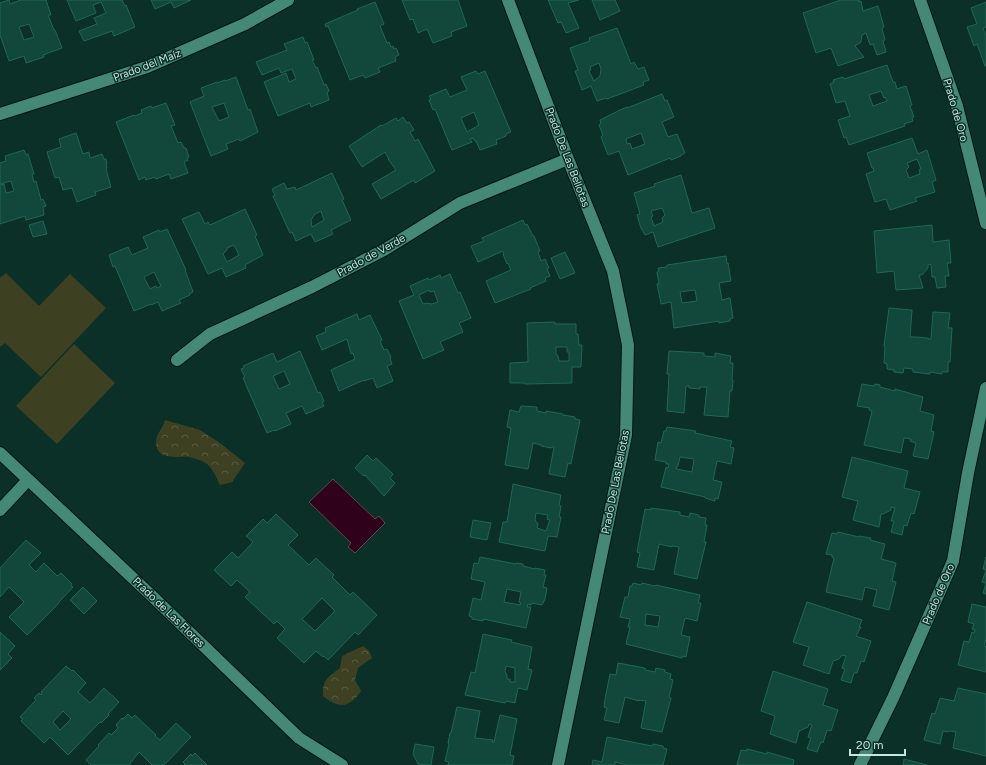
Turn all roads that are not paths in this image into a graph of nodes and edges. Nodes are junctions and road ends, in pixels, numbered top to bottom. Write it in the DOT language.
graph roads {
  1 [pos="288,0"];
  2 [pos="508,0"];
  3 [pos="920,0"];
  4 [pos="0,114"];
  5 [pos="568,159"];
  6 [pos="986,223"];
  7 [pos="177,360"];
  8 [pos="986,388"];
  9 [pos="0,453"];
  10 [pos="28,480"];
  11 [pos="0,510"];
  12 [pos="342,765"];
  13 [pos="558,765"];
  14 [pos="860,765"];
  1 -- 4 [label="street, Prado del Maíz"];
  2 -- 5 [label="street, Prado De Las Bellotas"];
  3 -- 6 [label="street, Prado de Oro"];
  5 -- 7 [label="street, Prado de Verde"];
  5 -- 13 [label="street, Prado De Las Bellotas"];
  8 -- 14 [label="street, Prado de Oro"];
  9 -- 10 [label="street, Prado de Las Flores"];
  10 -- 11 [label="street"];
  10 -- 12 [label="street, Prado de Las Flores"];
}
